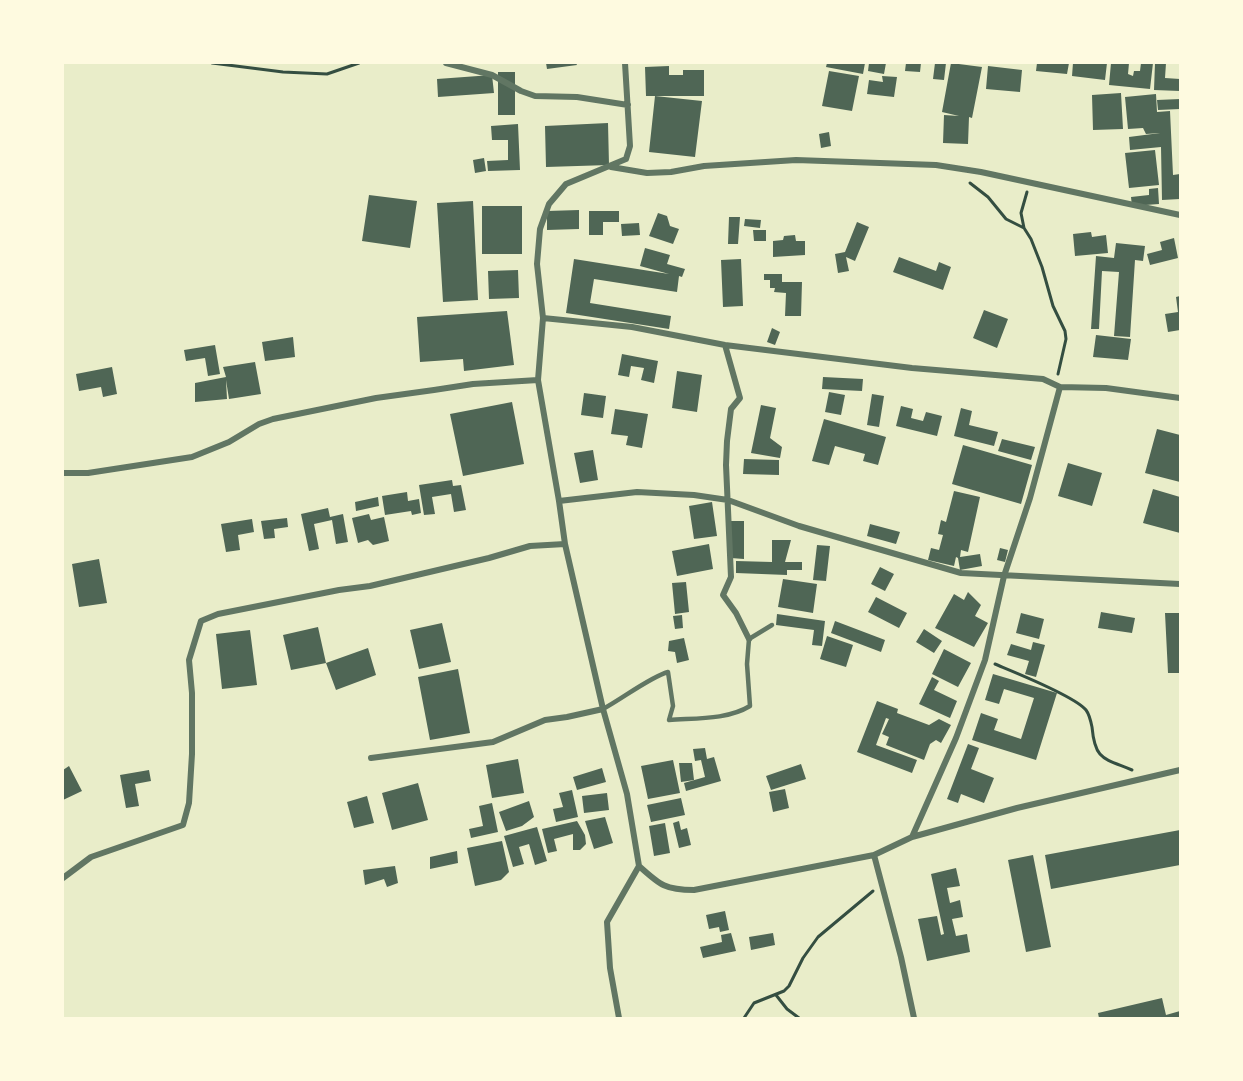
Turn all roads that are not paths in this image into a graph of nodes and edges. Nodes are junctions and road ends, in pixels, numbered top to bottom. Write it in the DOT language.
graph roads {
  1 [pos="446,63"];
  2 [pos="626,63"];
  3 [pos="628,105"];
  4 [pos="609,166"];
  5 [pos="1180,215"];
  6 [pos="543,318"];
  7 [pos="724,345"];
  8 [pos="538,380"];
  9 [pos="1058,386"];
  10 [pos="1180,398"];
  11 [pos="63,473"];
  12 [pos="728,500"];
  13 [pos="559,501"];
  14 [pos="564,544"];
  15 [pos="1004,576"];
  16 [pos="1180,584"];
  17 [pos="772,625"];
  18 [pos="749,639"];
  19 [pos="603,709"];
  20 [pos="371,758"];
  21 [pos="1180,770"];
  22 [pos="912,837"];
  23 [pos="874,855"];
  24 [pos="639,866"];
  25 [pos="63,878"];
  26 [pos="619,1018"];
  27 [pos="914,1018"];
  1 -- 3 [label="street"];
  2 -- 3 [label="street"];
  3 -- 4 [label="street"];
  4 -- 5 [label="street"];
  4 -- 6 [label="street"];
  6 -- 7 [label="street"];
  6 -- 8 [label="street"];
  7 -- 9 [label="street"];
  7 -- 12 [label="street"];
  8 -- 11 [label="street"];
  8 -- 13 [label="street"];
  9 -- 10 [label="street"];
  9 -- 15 [label="street"];
  12 -- 13 [label="street"];
  12 -- 15 [label="street"];
  12 -- 18 [label="street"];
  13 -- 14 [label="street"];
  14 -- 19 [label="street"];
  14 -- 25 [label="street"];
  15 -- 16 [label="street"];
  15 -- 22 [label="street"];
  17 -- 18 [label="lane"];
  18 -- 19 [label="lane"];
  19 -- 20 [label="street"];
  19 -- 24 [label="street"];
  21 -- 22 [label="street"];
  22 -- 23 [label="street"];
  23 -- 24 [label="street"];
  23 -- 27 [label="street"];
  24 -- 26 [label="street"];
}
